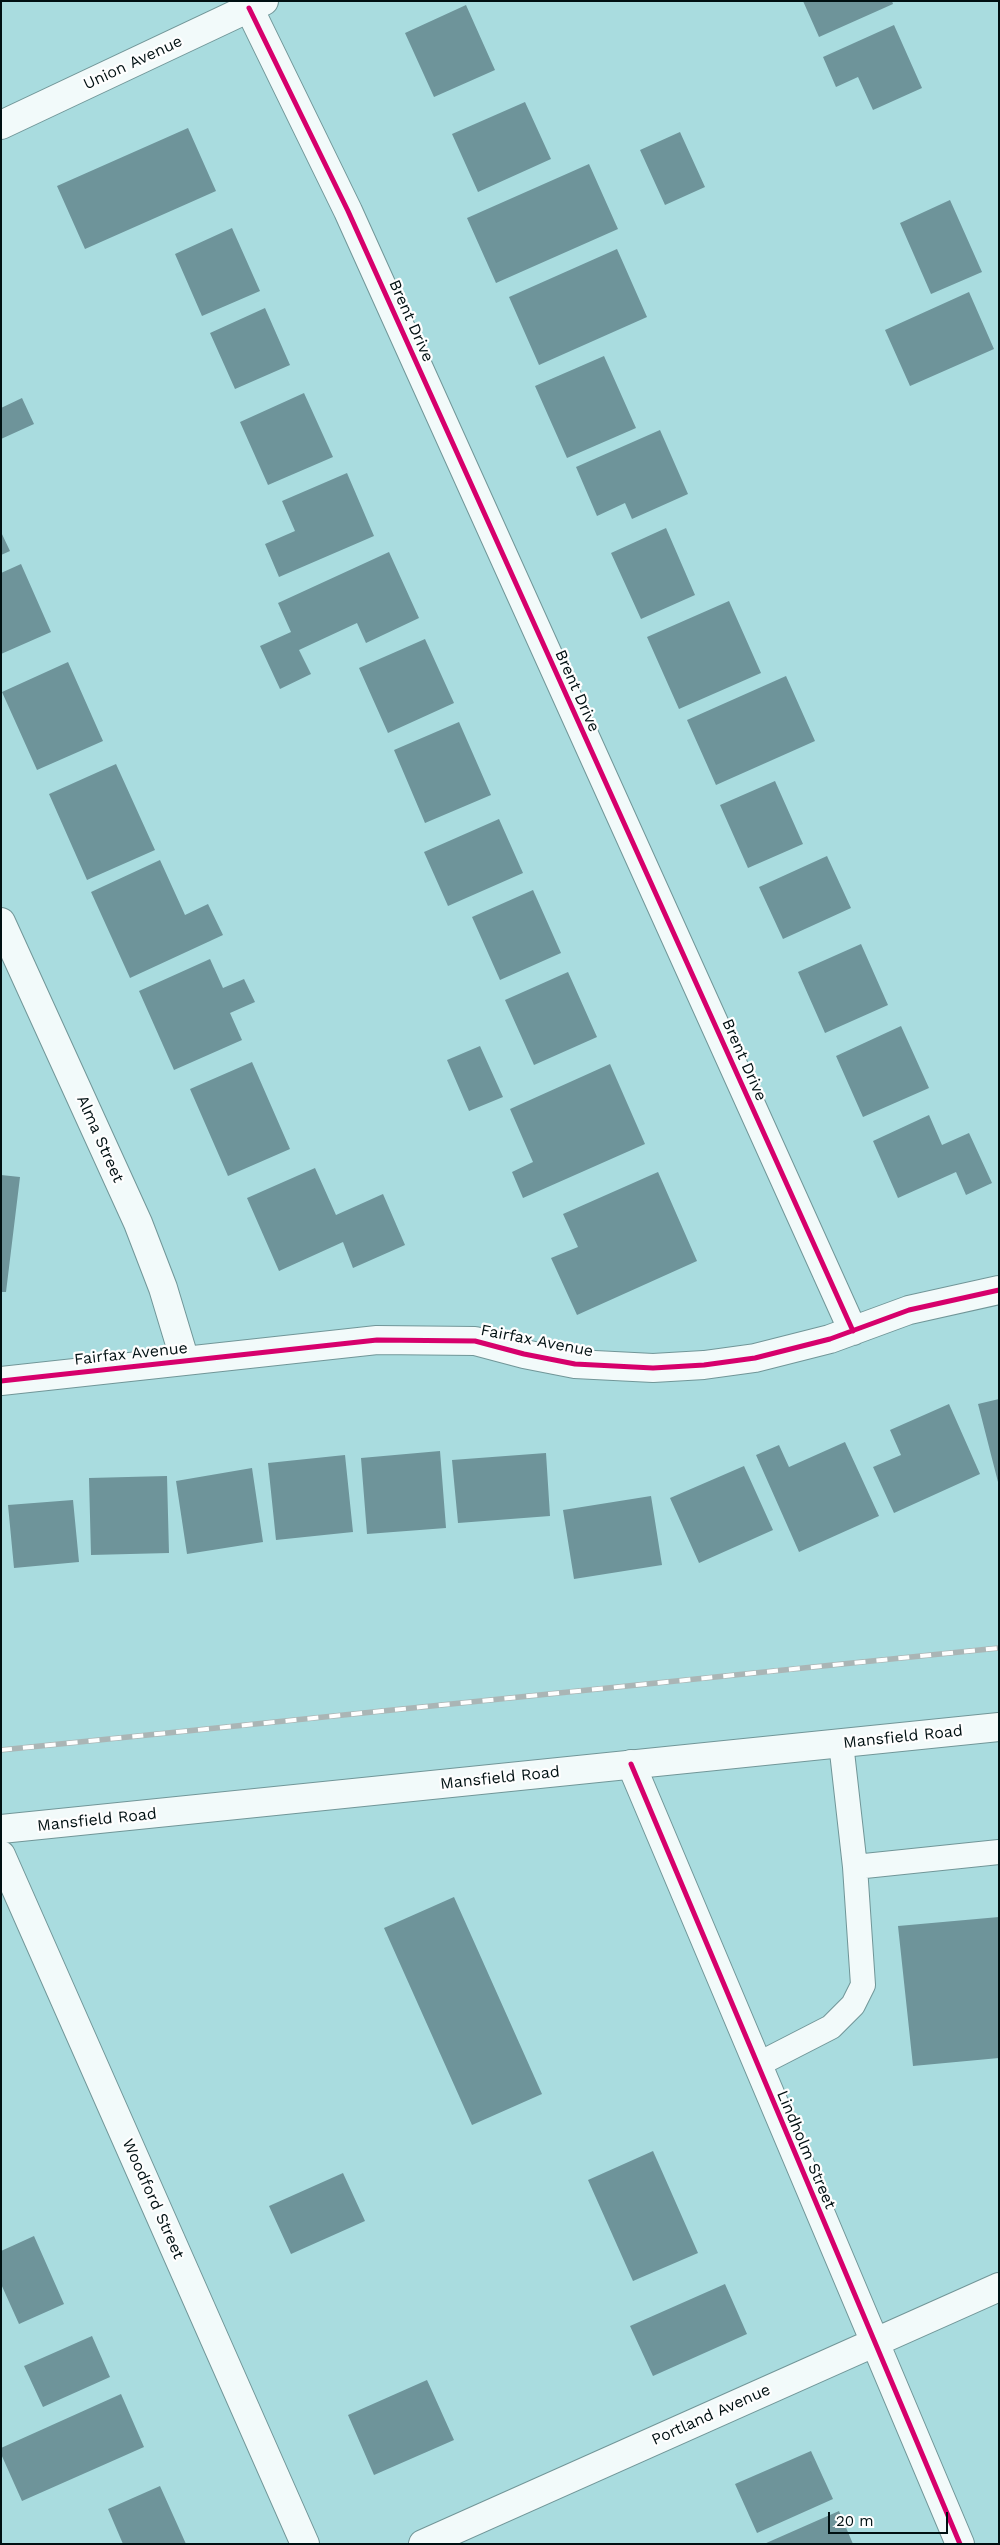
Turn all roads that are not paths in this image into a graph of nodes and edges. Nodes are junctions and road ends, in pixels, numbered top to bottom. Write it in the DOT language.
graph roads {
  1 [pos="256,5"];
  2 [pos="1,125"];
  3 [pos="1,922"];
  4 [pos="999,1290"];
  5 [pos="853,1331"];
  6 [pos="185,1361"];
  7 [pos="1,1381"];
  8 [pos="999,1727"];
  9 [pos="841,1743"];
  10 [pos="631,1764"];
  11 [pos="1,1830"];
  12 [pos="999,1852"];
  13 [pos="1,1855"];
  14 [pos="855,1867"];
  15 [pos="757,2065"];
  16 [pos="999,2287"];
  17 [pos="873,2342"];
  18 [pos="305,2544"];
  19 [pos="423,2544"];
  20 [pos="960,2544"];
  1 -- 2 [label="street, Union Avenue"];
  1 -- 5 [label="street, Brent Drive"];
  3 -- 6 [label="street, Alma Street"];
  4 -- 5 [label="street, Fairfax Avenue"];
  5 -- 6 [label="street, Fairfax Avenue"];
  6 -- 7 [label="street, Fairfax Avenue"];
  8 -- 9 [label="street, Mansfield Road"];
  9 -- 10 [label="street, Mansfield Road"];
  9 -- 14 [label="lane"];
  10 -- 11 [label="street, Mansfield Road"];
  10 -- 15 [label="street, Lindholm Street"];
  12 -- 14 [label="lane"];
  13 -- 18 [label="street, Woodford Street"];
  14 -- 15 [label="lane"];
  15 -- 17 [label="street, Lindholm Street"];
  16 -- 17 [label="street, Portland Avenue"];
  17 -- 19 [label="street, Portland Avenue"];
  17 -- 20 [label="street, Lindholm Street"];
}
